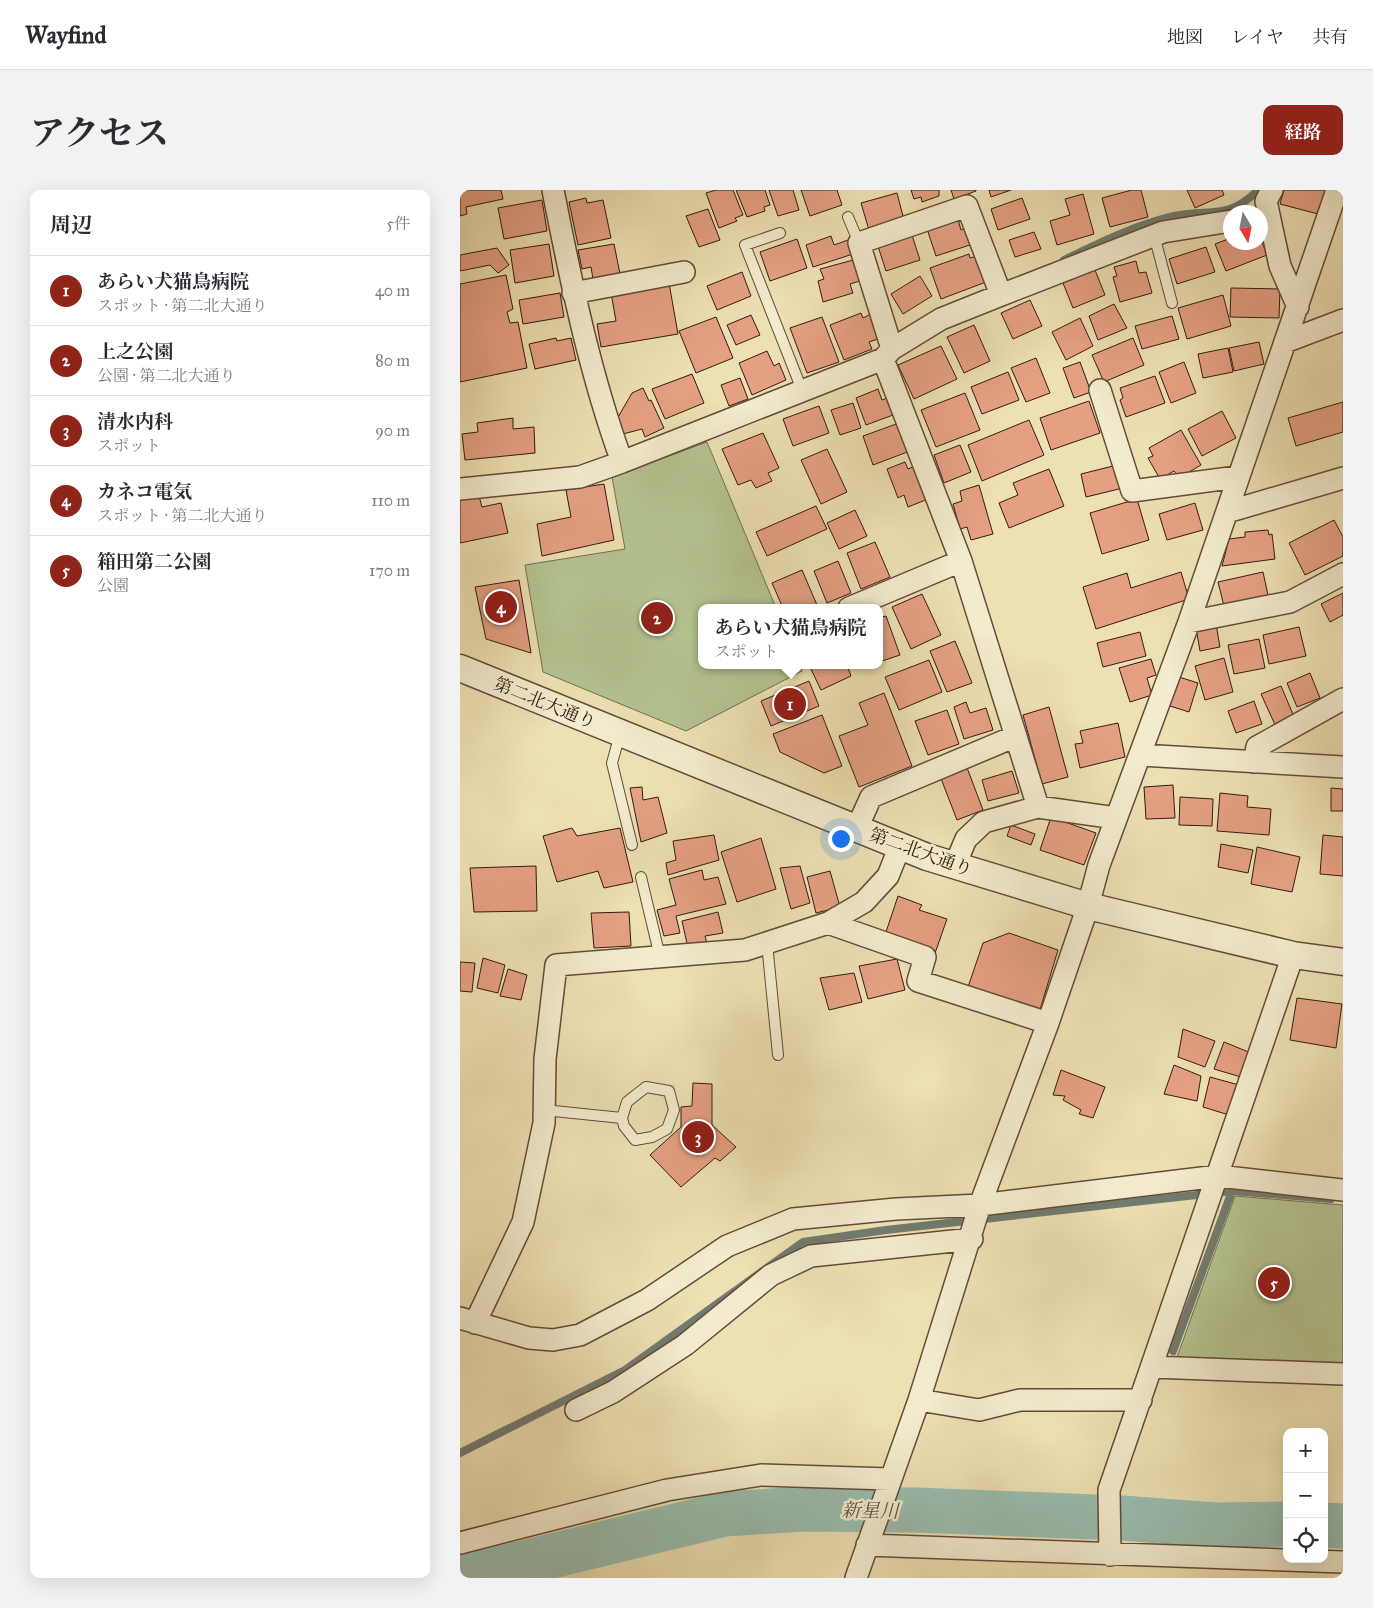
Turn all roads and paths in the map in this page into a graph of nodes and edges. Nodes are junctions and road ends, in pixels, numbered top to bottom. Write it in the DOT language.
graph roads {
  1 [pos="554,190"];
  2 [pos="1337,190"];
  3 [pos="1263,201"];
  4 [pos="848,217"];
  5 [pos="1223,222"];
  6 [pos="780,233"];
  7 [pos="1154,235"];
  8 [pos="859,243"];
  9 [pos="684,272"];
  10 [pos="573,293"];
  11 [pos="1001,295"];
  12 [pos="1172,303"];
  13 [pos="1298,307"];
  14 [pos="1343,320"];
  15 [pos="1286,342"];
  16 [pos="888,354"];
  17 [pos="802,390"];
  18 [pos="1100,390"];
  19 [pos="622,462"];
  20 [pos="1237,478"];
  21 [pos="1343,478"];
  22 [pos="460,489"];
  23 [pos="1227,512"];
  24 [pos="961,561"];
  25 [pos="1343,574"];
  26 [pos="859,604"];
  27 [pos="1189,622"];
  28 [pos="460,668"];
  29 [pos="1343,699"];
  30 [pos="620,733"];
  31 [pos="1016,736"];
  32 [pos="1141,755"];
  33 [pos="1254,762"];
  34 [pos="1343,767"];
  35 [pos="1038,807"];
  36 [pos="1116,818"];
  37 [pos="856,828"];
  38 [pos="632,845"];
  39 [pos="900,846"];
  40 [pos="955,865"];
  41 [pos="641,876"];
  42 [pos="1088,906"];
  43 [pos="828,924"];
  44 [pos="767,943"];
  45 [pos="1293,955"];
  46 [pos="660,957"];
  47 [pos="1343,962"];
  48 [pos="1048,1023"];
  49 [pos="778,1055"];
  50 [pos="544,1110"];
  51 [pos="622,1118"];
  52 [pos="1216,1181"];
  53 [pos="1343,1190"];
  54 [pos="980,1206"];
  55 [pos="972,1237"];
  56 [pos="468,1320"];
  57 [pos="1152,1367"];
  58 [pos="1343,1374"];
  59 [pos="919,1400"];
  60 [pos="1141,1400"];
  61 [pos="576,1410"];
  62 [pos="889,1480"];
  63 [pos="460,1543"];
  64 [pos="868,1544"];
  65 [pos="1110,1554"];
  66 [pos="1343,1562"];
  67 [pos="1307,1570"];
  68 [pos="856,1578"];
  1 -- 10 [label="street"];
  2 -- 13 [label="street"];
  3 -- 13 [label="street"];
  4 -- 8 [label="lane"];
  5 -- 7 [label="street"];
  6 -- 17 [label="lane"];
  7 -- 11 [label="street"];
  7 -- 12 [label="lane"];
  8 -- 11 [label="street"];
  8 -- 16 [label="street"];
  9 -- 10 [label="street"];
  10 -- 19 [label="street"];
  11 -- 16 [label="street"];
  13 -- 15 [label="street"];
  14 -- 15 [label="street"];
  15 -- 20 [label="street"];
  16 -- 17 [label="street"];
  16 -- 24 [label="street"];
  17 -- 19 [label="street"];
  18 -- 20 [label="street"];
  19 -- 22 [label="street"];
  20 -- 23 [label="street"];
  21 -- 23 [label="street"];
  23 -- 27 [label="street"];
  24 -- 26 [label="street"];
  24 -- 31 [label="street"];
  25 -- 27 [label="street"];
  27 -- 32 [label="street"];
  28 -- 30 [label="street, 第二北大通り"];
  29 -- 33 [label="street"];
  30 -- 37 [label="street, 第二北大通り"];
  30 -- 38 [label="lane"];
  31 -- 35 [label="street"];
  31 -- 37 [label="street"];
  32 -- 33 [label="street"];
  32 -- 36 [label="street"];
  33 -- 34 [label="street"];
  35 -- 36 [label="street"];
  35 -- 40 [label="street"];
  36 -- 42 [label="street"];
  37 -- 39 [label="street, 第二北大通り"];
  39 -- 40 [label="street, 第二北大通り"];
  39 -- 43 [label="street"];
  40 -- 42 [label="street, 第二北大通り"];
  41 -- 46 [label="lane"];
  42 -- 45 [label="street, 第二北大通り"];
  42 -- 48 [label="street"];
  43 -- 44 [label="street"];
  43 -- 48 [label="street"];
  44 -- 46 [label="street"];
  44 -- 49 [label="lane"];
  45 -- 47 [label="street, 第二北大通り"];
  45 -- 52 [label="street"];
  46 -- 50 [label="street"];
  48 -- 54 [label="street"];
  50 -- 51 [label="lane"];
  50 -- 56 [label="street"];
  51 -- 51 [label="lane"];
  52 -- 53 [label="street"];
  52 -- 54 [label="street"];
  52 -- 57 [label="street"];
  54 -- 55 [label="street"];
  54 -- 56 [label="street"];
  55 -- 59 [label="street"];
  55 -- 61 [label="street"];
  57 -- 58 [label="street"];
  57 -- 60 [label="street"];
  59 -- 60 [label="street"];
  59 -- 62 [label="street"];
  60 -- 65 [label="street"];
  62 -- 63 [label="street"];
  62 -- 64 [label="street"];
  64 -- 65 [label="street"];
  64 -- 68 [label="street"];
  65 -- 67 [label="street"];
  66 -- 67 [label="street"];
}
